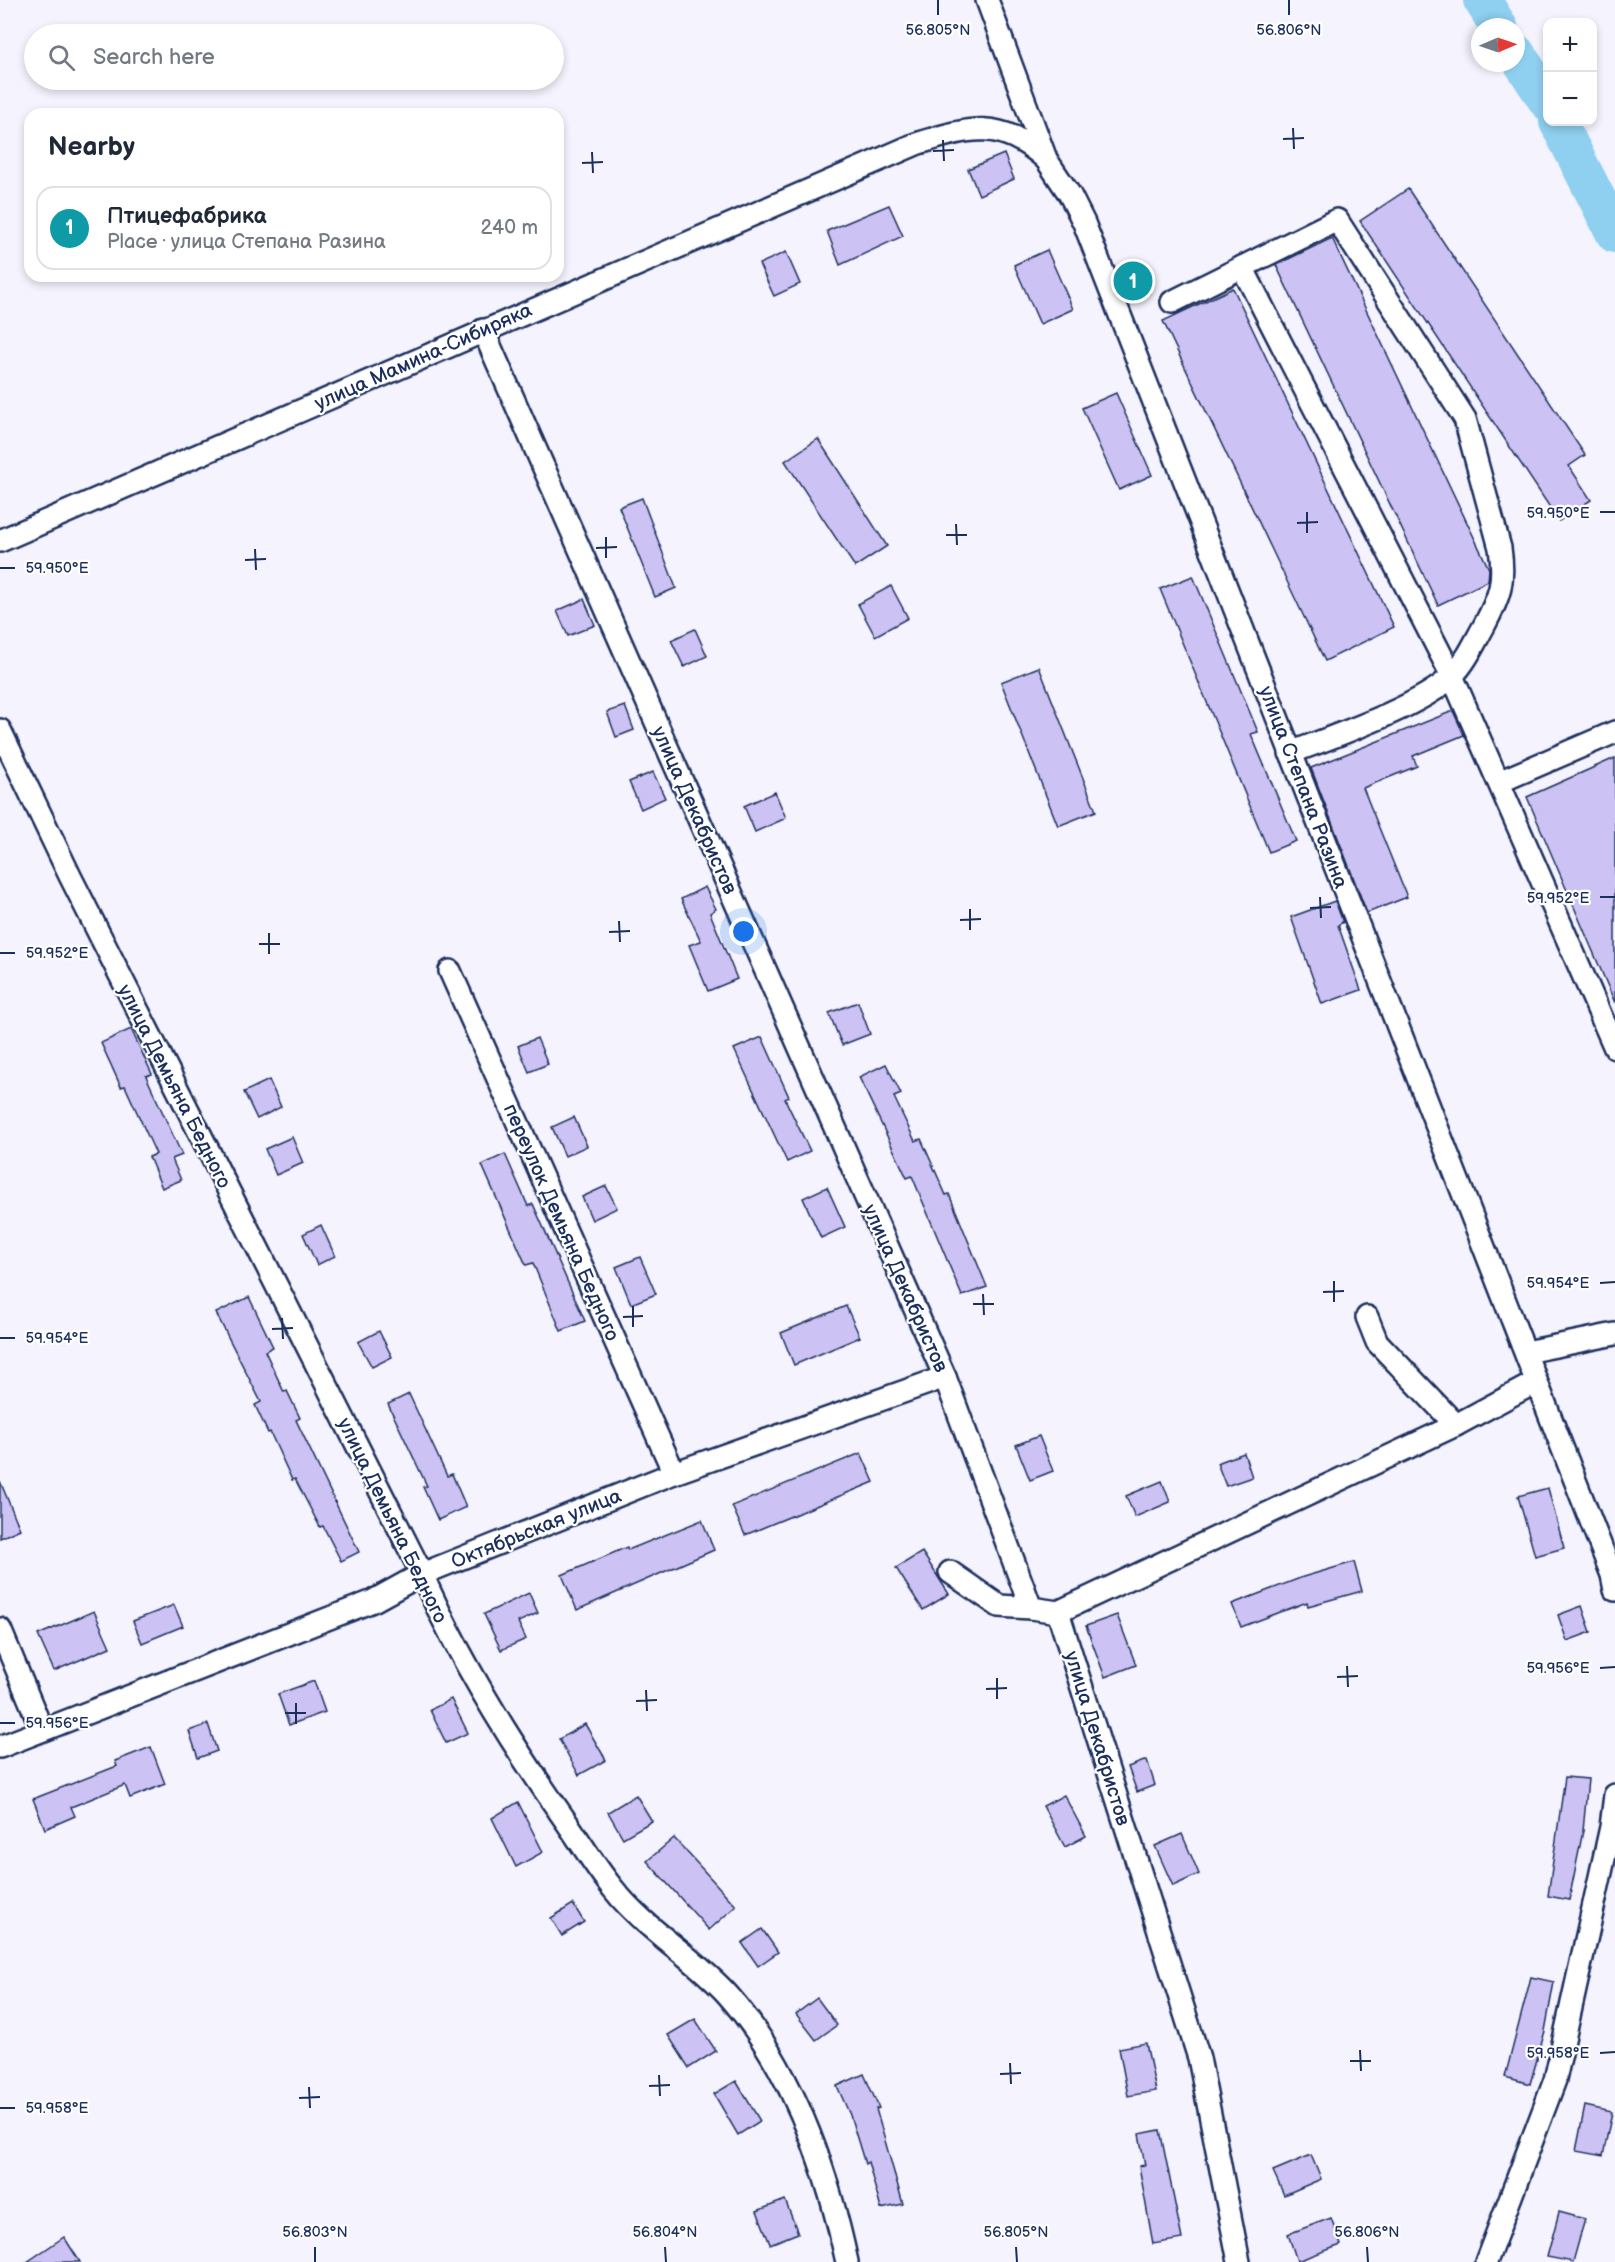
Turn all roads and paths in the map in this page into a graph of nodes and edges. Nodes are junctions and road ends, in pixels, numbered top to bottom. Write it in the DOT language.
graph roads {
  1 [pos="987,0"];
  2 [pos="1046,159"];
  3 [pos="1242,267"];
  4 [pos="1172,302"];
  5 [pos="483,330"];
  6 [pos="0,542"];
  7 [pos="1452,676"];
  8 [pos="0,730"];
  9 [pos="1615,732"];
  10 [pos="1290,753"];
  11 [pos="1499,782"];
  12 [pos="450,971"];
  13 [pos="1615,1048"];
  14 [pos="1367,1317"];
  15 [pos="1615,1334"];
  16 [pos="1526,1352"];
  17 [pos="945,1377"];
  18 [pos="1536,1382"];
  19 [pos="1456,1425"];
  20 [pos="674,1473"];
  21 [pos="950,1572"];
  22 [pos="422,1574"];
  23 [pos="1614,1579"];
  24 [pos="1031,1608"];
  25 [pos="1058,1612"];
  26 [pos="0,1629"];
  27 [pos="42,1730"];
  28 [pos="0,1748"];
  29 [pos="1615,1795"];
  30 [pos="847,2262"];
  31 [pos="1239,2262"];
  32 [pos="1486,2262"];
  1 -- 2 [label="street, улица Степана Разина"];
  2 -- 5 [label="street, улица Мамина-Сибиряка"];
  2 -- 10 [label="street, улица Степана Разина"];
  3 -- 4 [label="street"];
  3 -- 7 [label="street"];
  3 -- 7 [label="street"];
  5 -- 6 [label="street, улица Мамина-Сибиряка"];
  5 -- 17 [label="street, улица Декабристов"];
  7 -- 10 [label="street"];
  7 -- 11 [label="street"];
  8 -- 22 [label="street, улица Демьяна Бедного"];
  9 -- 11 [label="street"];
  10 -- 16 [label="street, улица Степана Разина"];
  11 -- 13 [label="street"];
  12 -- 20 [label="street, переулок Демьяна Бедного"];
  14 -- 19 [label="street"];
  15 -- 16 [label="street"];
  16 -- 18 [label="street, улица Степана Разина"];
  17 -- 20 [label="street, Октябрьская улица"];
  17 -- 24 [label="street, улица Декабристов"];
  18 -- 19 [label="street"];
  18 -- 23 [label="street, улица Степана Разина"];
  19 -- 25 [label="street"];
  20 -- 22 [label="street, Октябрьская улица"];
  21 -- 24 [label="street"];
  22 -- 27 [label="street, Октябрьская улица"];
  22 -- 30 [label="street, улица Демьяна Бедного"];
  24 -- 25 [label="street"];
  25 -- 31 [label="street, улица Декабристов"];
  26 -- 27 [label="street"];
  27 -- 28 [label="street, Октябрьская улица"];
  29 -- 32 [label="street"];
}
